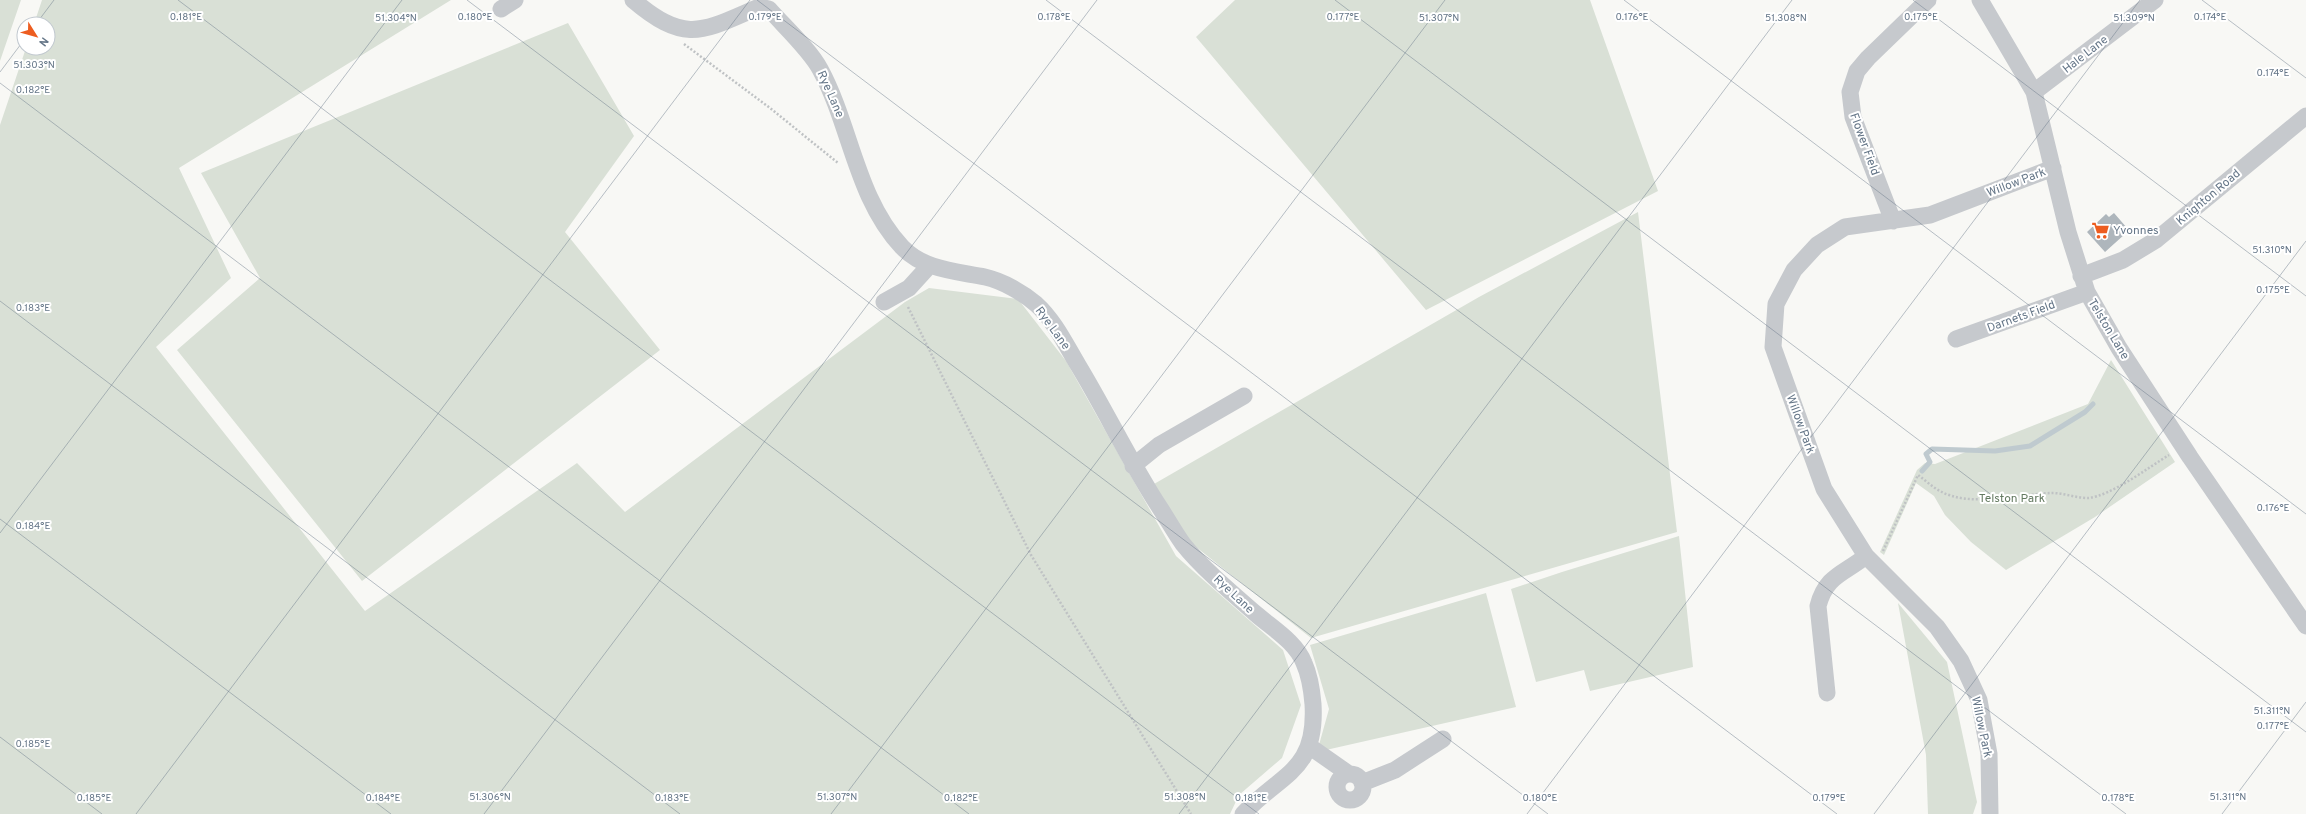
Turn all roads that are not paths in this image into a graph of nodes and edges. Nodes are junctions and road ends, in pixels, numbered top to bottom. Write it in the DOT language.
graph roads {
  1 [pos="633,0"];
  2 [pos="1928,0"];
  3 [pos="1980,0"];
  4 [pos="2155,0"];
  5 [pos="766,4"];
  6 [pos="2034,92"];
  7 [pos="2306,116"];
  8 [pos="2053,168"];
  9 [pos="1893,220"];
  10 [pos="929,266"];
  11 [pos="2081,276"];
  12 [pos="2087,292"];
  13 [pos="884,302"];
  14 [pos="1956,339"];
  15 [pos="1244,396"];
  16 [pos="1133,466"];
  17 [pos="1871,562"];
  18 [pos="2306,626"];
  19 [pos="1827,693"];
  20 [pos="1444,738"];
  21 [pos="1309,746"];
  22 [pos="1243,814"];
  23 [pos="1990,814"];
  1 -- 5 [label="street, Rye Lane"];
  2 -- 9 [label="street, Flower Field"];
  3 -- 6 [label="street, Telston Lane"];
  4 -- 6 [label="street, Hale Lane"];
  5 -- 10 [label="street, Rye Lane"];
  6 -- 8 [label="street, Telston Lane"];
  7 -- 11 [label="street, Knighton Road"];
  8 -- 9 [label="street, Willow Park"];
  8 -- 11 [label="street, Telston Lane"];
  9 -- 17 [label="street, Willow Park"];
  10 -- 13 [label="street"];
  10 -- 16 [label="street, Rye Lane"];
  11 -- 12 [label="street, Telston Lane"];
  12 -- 14 [label="street, Darnets Field"];
  12 -- 18 [label="street, Telston Lane"];
  15 -- 16 [label="street"];
  16 -- 21 [label="street, Rye Lane"];
  17 -- 19 [label="street"];
  17 -- 23 [label="street, Willow Park"];
  20 -- 21 [label="street"];
  21 -- 22 [label="street, Rye Lane"];
}
